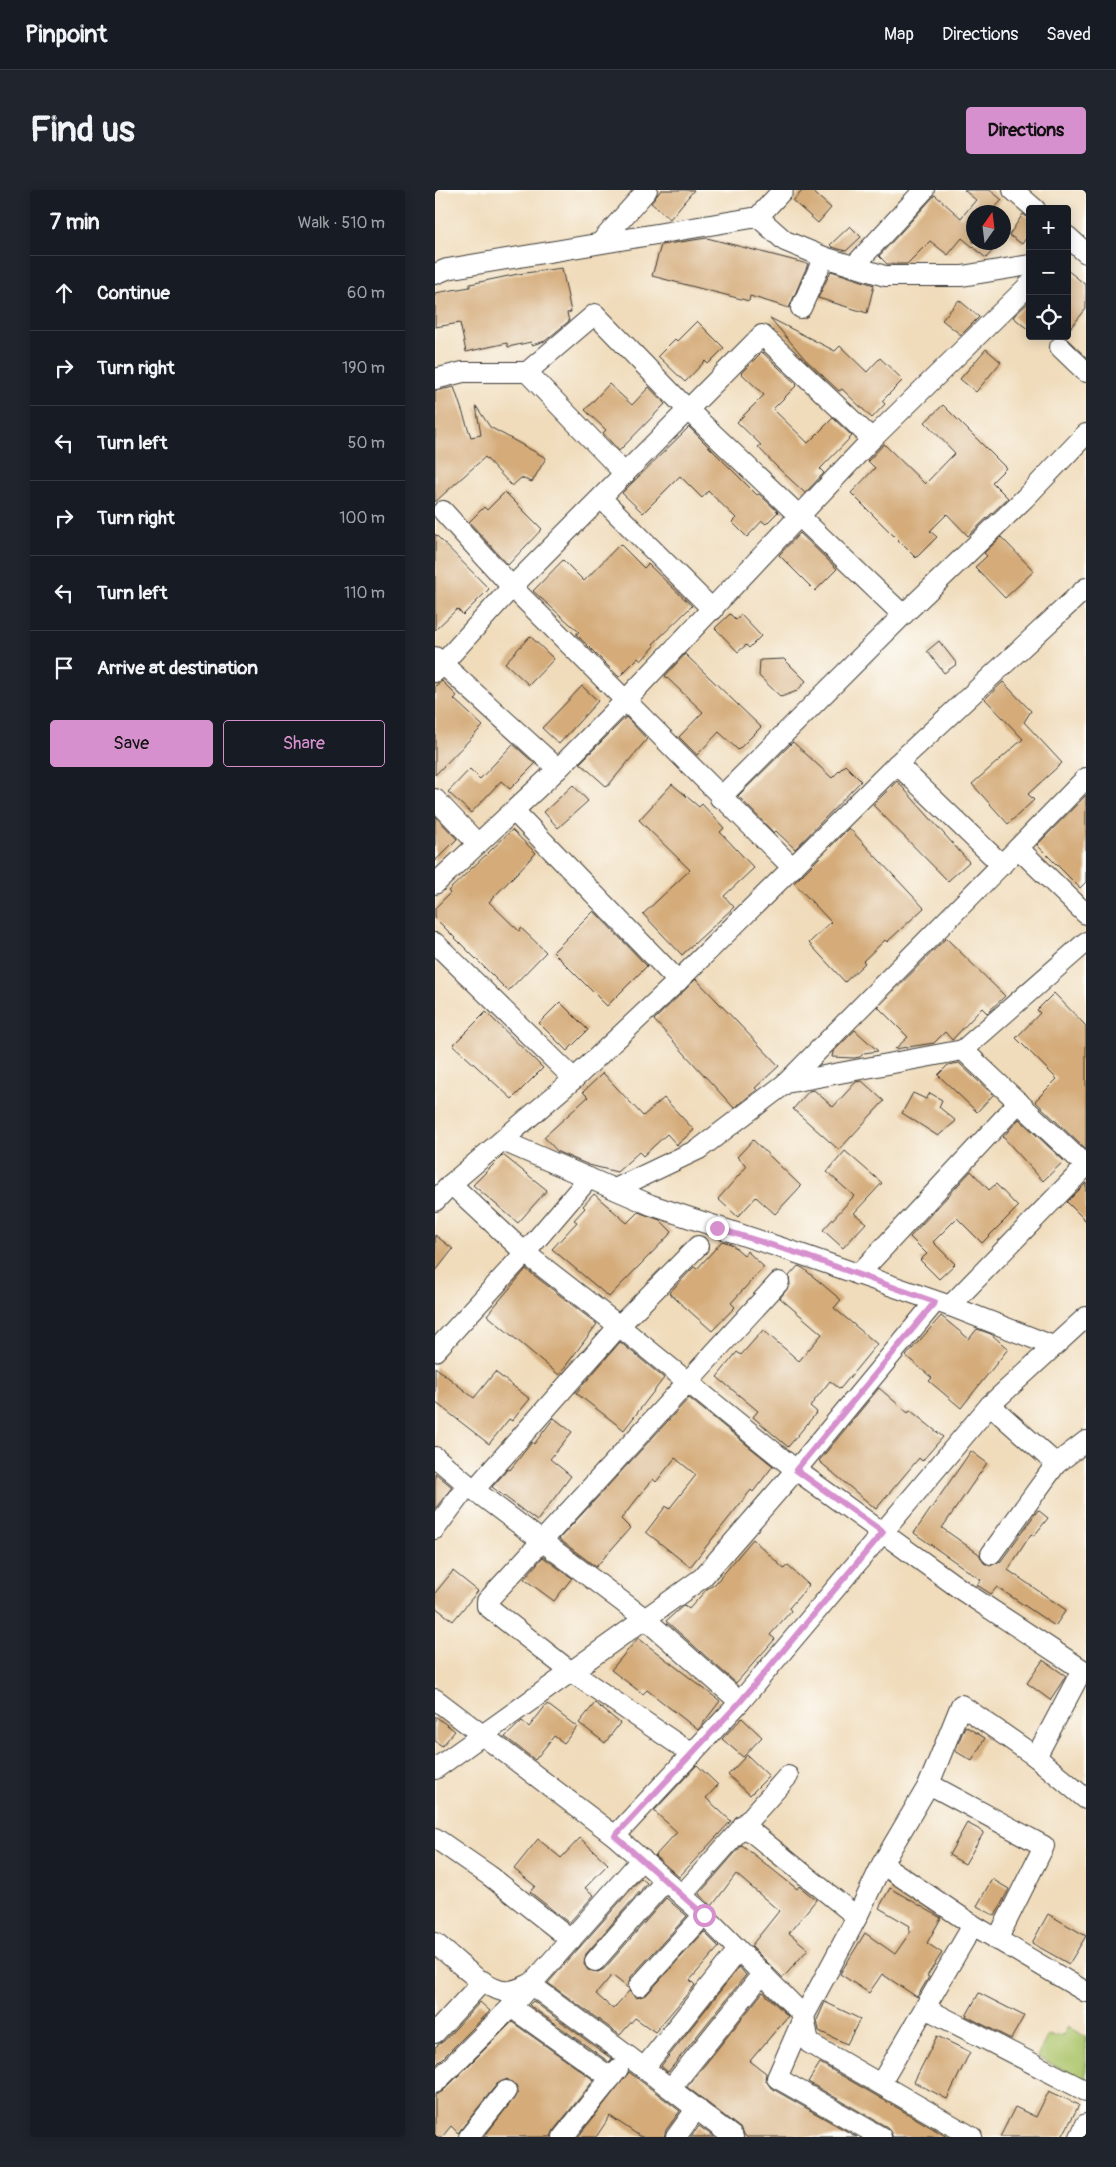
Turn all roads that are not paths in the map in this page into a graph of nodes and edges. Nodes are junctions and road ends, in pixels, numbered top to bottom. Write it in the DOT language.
graph roads {
  1 [pos="647,190"];
  2 [pos="783,190"];
  3 [pos="924,190"];
  4 [pos="758,217"];
  5 [pos="600,243"];
  6 [pos="824,257"];
  7 [pos="855,266"];
  8 [pos="1026,266"];
  9 [pos="435,274"];
  10 [pos="1026,288"];
  11 [pos="801,308"];
  12 [pos="1060,347"];
  13 [pos="527,372"];
  14 [pos="1086,372"];
  15 [pos="435,379"];
  16 [pos="687,409"];
  17 [pos="1086,434"];
  18 [pos="872,439"];
  19 [pos="625,474"];
  20 [pos="601,498"];
  21 [pos="443,511"];
  22 [pos="801,516"];
  23 [pos="511,587"];
  24 [pos="1086,588"];
  25 [pos="713,610"];
  26 [pos="903,615"];
  27 [pos="438,664"];
  28 [pos="624,702"];
  29 [pos="897,764"];
  30 [pos="558,769"];
  31 [pos="1086,778"];
  32 [pos="720,798"];
  33 [pos="435,799"];
  34 [pos="514,811"];
  35 [pos="477,844"];
  36 [pos="1019,848"];
  37 [pos="1002,865"];
  38 [pos="793,868"];
  39 [pos="435,884"];
  40 [pos="1086,914"];
  41 [pos="1086,942"];
  42 [pos="435,943"];
  43 [pos="677,981"];
  44 [pos="963,1050"];
  45 [pos="574,1079"];
  46 [pos="786,1083"];
  47 [pos="1019,1102"];
  48 [pos="503,1141"];
  49 [pos="589,1178"];
  50 [pos="451,1184"];
  51 [pos="615,1190"];
  52 [pos="435,1201"];
  53 [pos="699,1246"];
  54 [pos="525,1253"];
  55 [pos="858,1275"];
  56 [pos="779,1282"];
  57 [pos="942,1304"];
  58 [pos="1086,1317"];
  59 [pos="619,1326"];
  60 [pos="1053,1346"];
  61 [pos="435,1351"];
  62 [pos="689,1382"];
  63 [pos="990,1406"];
  64 [pos="1086,1441"];
  65 [pos="435,1457"];
  66 [pos="1056,1464"];
  67 [pos="796,1470"];
  68 [pos="471,1488"];
  69 [pos="435,1529"];
  70 [pos="883,1532"];
  71 [pos="544,1541"];
  72 [pos="991,1554"];
  73 [pos="644,1618"];
  74 [pos="570,1671"];
  75 [pos="1084,1671"];
  76 [pos="435,1699"];
  77 [pos="740,1702"];
  78 [pos="482,1734"];
  79 [pos="692,1754"];
  80 [pos="1036,1757"];
  81 [pos="435,1769"];
  82 [pos="787,1776"];
  83 [pos="929,1784"];
  84 [pos="1086,1799"];
  85 [pos="743,1826"];
  86 [pos="615,1836"];
  87 [pos="435,1838"];
  88 [pos="642,1860"];
  89 [pos="882,1864"];
  90 [pos="665,1881"];
  91 [pos="682,1896"];
  92 [pos="704,1915"];
  93 [pos="857,1917"];
  94 [pos="973,1925"];
  95 [pos="571,1940"];
  96 [pos="997,1940"];
  97 [pos="435,1943"];
  98 [pos="738,1950"];
  99 [pos="595,1961"];
  100 [pos="763,1973"];
  101 [pos="483,1981"];
  102 [pos="530,1984"];
  103 [pos="639,1986"];
  104 [pos="1086,1992"];
  105 [pos="511,2006"];
  106 [pos="925,2008"];
  107 [pos="804,2016"];
  108 [pos="435,2033"];
  109 [pos="628,2056"];
  110 [pos="644,2068"];
  111 [pos="611,2078"];
  112 [pos="435,2083"];
  113 [pos="881,2083"];
  114 [pos="671,2088"];
  115 [pos="506,2091"];
  116 [pos="1086,2091"];
  117 [pos="697,2108"];
  118 [pos="1086,2124"];
  119 [pos="469,2137"];
  120 [pos="563,2137"];
  121 [pos="676,2137"];
  122 [pos="733,2137"];
  123 [pos="881,2137"];
  124 [pos="972,2137"];
  125 [pos="1080,2137"];
  1 -- 5 [label="street"];
  2 -- 4 [label="street"];
  3 -- 7 [label="street"];
  4 -- 5 [label="street"];
  4 -- 6 [label="street"];
  5 -- 9 [label="street"];
  6 -- 7 [label="street"];
  6 -- 11 [label="street"];
  7 -- 8 [label="street"];
  10 -- 18 [label="street"];
  12 -- 14 [label="street"];
  13 -- 15 [label="street"];
  13 -- 16 [label="street"];
  13 -- 19 [label="street"];
  16 -- 18 [label="street"];
  16 -- 19 [label="street"];
  16 -- 22 [label="street"];
  17 -- 26 [label="street"];
  18 -- 22 [label="street"];
  19 -- 20 [label="street"];
  20 -- 23 [label="street"];
  20 -- 25 [label="street"];
  21 -- 23 [label="street"];
  22 -- 25 [label="street"];
  22 -- 26 [label="street"];
  23 -- 27 [label="street"];
  23 -- 28 [label="street"];
  24 -- 29 [label="street"];
  25 -- 28 [label="street"];
  26 -- 32 [label="street"];
  27 -- 30 [label="street"];
  28 -- 30 [label="street"];
  28 -- 32 [label="street"];
  29 -- 37 [label="street"];
  29 -- 38 [label="street"];
  30 -- 34 [label="street"];
  31 -- 36 [label="street"];
  32 -- 38 [label="street"];
  33 -- 35 [label="street"];
  34 -- 35 [label="street"];
  34 -- 43 [label="street"];
  35 -- 39 [label="street"];
  36 -- 37 [label="street"];
  36 -- 40 [label="street"];
  37 -- 46 [label="street"];
  38 -- 43 [label="street"];
  41 -- 44 [label="street"];
  42 -- 45 [label="street"];
  43 -- 45 [label="street"];
  44 -- 46 [label="street"];
  44 -- 47 [label="street"];
  45 -- 48 [label="street"];
  46 -- 51 [label="street"];
  47 -- 55 [label="street"];
  47 -- 57 [label="street"];
  48 -- 49 [label="street"];
  48 -- 50 [label="street"];
  49 -- 51 [label="street"];
  49 -- 54 [label="street"];
  50 -- 52 [label="street"];
  50 -- 54 [label="street"];
  51 -- 55 [label="street"];
  53 -- 59 [label="street"];
  54 -- 59 [label="street"];
  54 -- 61 [label="street"];
  55 -- 57 [label="street"];
  56 -- 62 [label="street"];
  57 -- 60 [label="street"];
  57 -- 67 [label="street"];
  58 -- 60 [label="street"];
  59 -- 62 [label="street"];
  59 -- 68 [label="street"];
  60 -- 63 [label="street"];
  62 -- 67 [label="street"];
  62 -- 71 [label="street"];
  63 -- 66 [label="street"];
  63 -- 70 [label="street"];
  64 -- 66 [label="street"];
  65 -- 68 [label="street"];
  66 -- 72 [label="street"];
  67 -- 70 [label="street"];
  67 -- 73 [label="street"];
  68 -- 69 [label="street"];
  68 -- 71 [label="street"];
  70 -- 75 [label="street"];
  70 -- 77 [label="street"];
  71 -- 73 [label="street"];
  71 -- 74 [label="street"];
  73 -- 74 [label="street"];
  73 -- 77 [label="street"];
  74 -- 78 [label="street"];
  74 -- 79 [label="street"];
  75 -- 80 [label="street"];
  76 -- 78 [label="street"];
  77 -- 79 [label="street"];
  78 -- 81 [label="street"];
  78 -- 86 [label="street"];
  79 -- 86 [label="street"];
  80 -- 83 [label="street"];
  80 -- 84 [label="street"];
  82 -- 85 [label="street"];
  83 -- 89 [label="street"];
  83 -- 96 [label="street"];
  85 -- 91 [label="street"];
  85 -- 93 [label="street"];
  86 -- 88 [label="street"];
  87 -- 95 [label="street"];
  88 -- 90 [label="street"];
  88 -- 95 [label="street"];
  89 -- 93 [label="street"];
  89 -- 94 [label="street"];
  90 -- 91 [label="street"];
  90 -- 99 [label="street"];
  91 -- 92 [label="street"];
  92 -- 98 [label="street"];
  92 -- 103 [label="street"];
  93 -- 107 [label="street"];
  94 -- 96 [label="street"];
  94 -- 106 [label="street"];
  95 -- 102 [label="street"];
  96 -- 104 [label="street"];
  97 -- 101 [label="street"];
  98 -- 100 [label="street"];
  98 -- 110 [label="street"];
  100 -- 107 [label="street"];
  100 -- 114 [label="street"];
  101 -- 102 [label="street"];
  101 -- 108 [label="street"];
  102 -- 105 [label="street"];
  102 -- 109 [label="street"];
  105 -- 111 [label="street"];
  105 -- 112 [label="street"];
  106 -- 113 [label="street"];
  106 -- 116 [label="street"];
  107 -- 113 [label="street"];
  107 -- 123 [label="street"];
  109 -- 110 [label="street"];
  109 -- 111 [label="street"];
  110 -- 114 [label="street"];
  111 -- 120 [label="street"];
  113 -- 124 [label="street"];
  114 -- 117 [label="street"];
  115 -- 119 [label="street"];
  117 -- 121 [label="street"];
  117 -- 122 [label="street"];
  118 -- 125 [label="street"];
}
